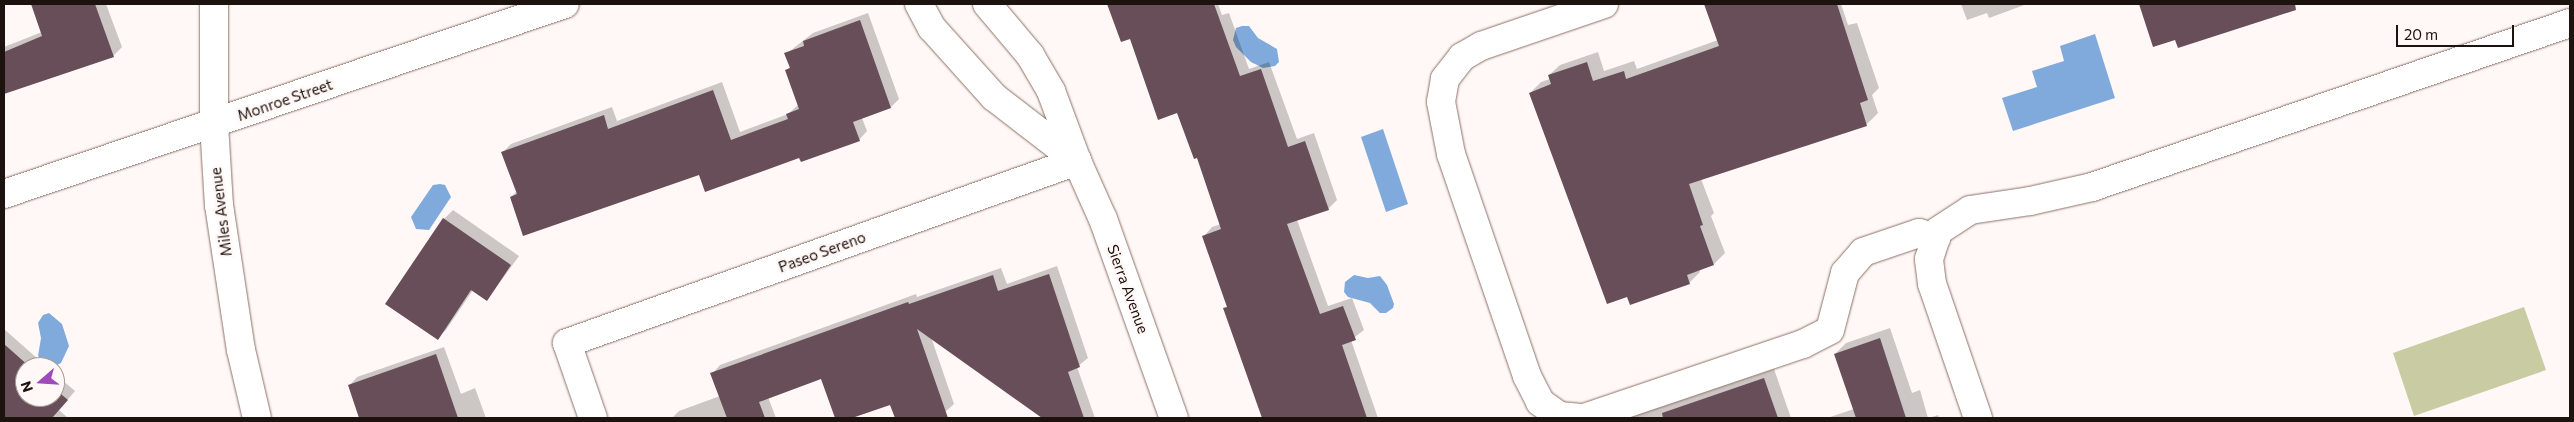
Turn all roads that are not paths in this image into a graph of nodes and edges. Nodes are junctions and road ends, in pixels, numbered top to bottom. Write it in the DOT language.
graph roads {
  1 [pos="214,4"];
  2 [pos="565,4"];
  3 [pos="919,4"];
  4 [pos="987,4"];
  5 [pos="1604,4"];
  6 [pos="2570,23"];
  7 [pos="214,124"];
  8 [pos="1077,161"];
  9 [pos="4,194"];
  10 [pos="1936,238"];
  11 [pos="258,418"];
  12 [pos="593,418"];
  13 [pos="1174,418"];
  14 [pos="1978,418"];
  1 -- 7 [label="street, Miles Avenue"];
  2 -- 7 [label="street, Monroe Street"];
  3 -- 8 [label="street, Sierra Avenue"];
  4 -- 8 [label="street, Sierra Avenue"];
  5 -- 10 [label="street"];
  6 -- 10 [label="street"];
  7 -- 9 [label="street, Monroe Street"];
  7 -- 11 [label="street, Miles Avenue"];
  8 -- 12 [label="street, Paseo Sereno"];
  8 -- 13 [label="street, Sierra Avenue"];
  10 -- 14 [label="street"];
}
